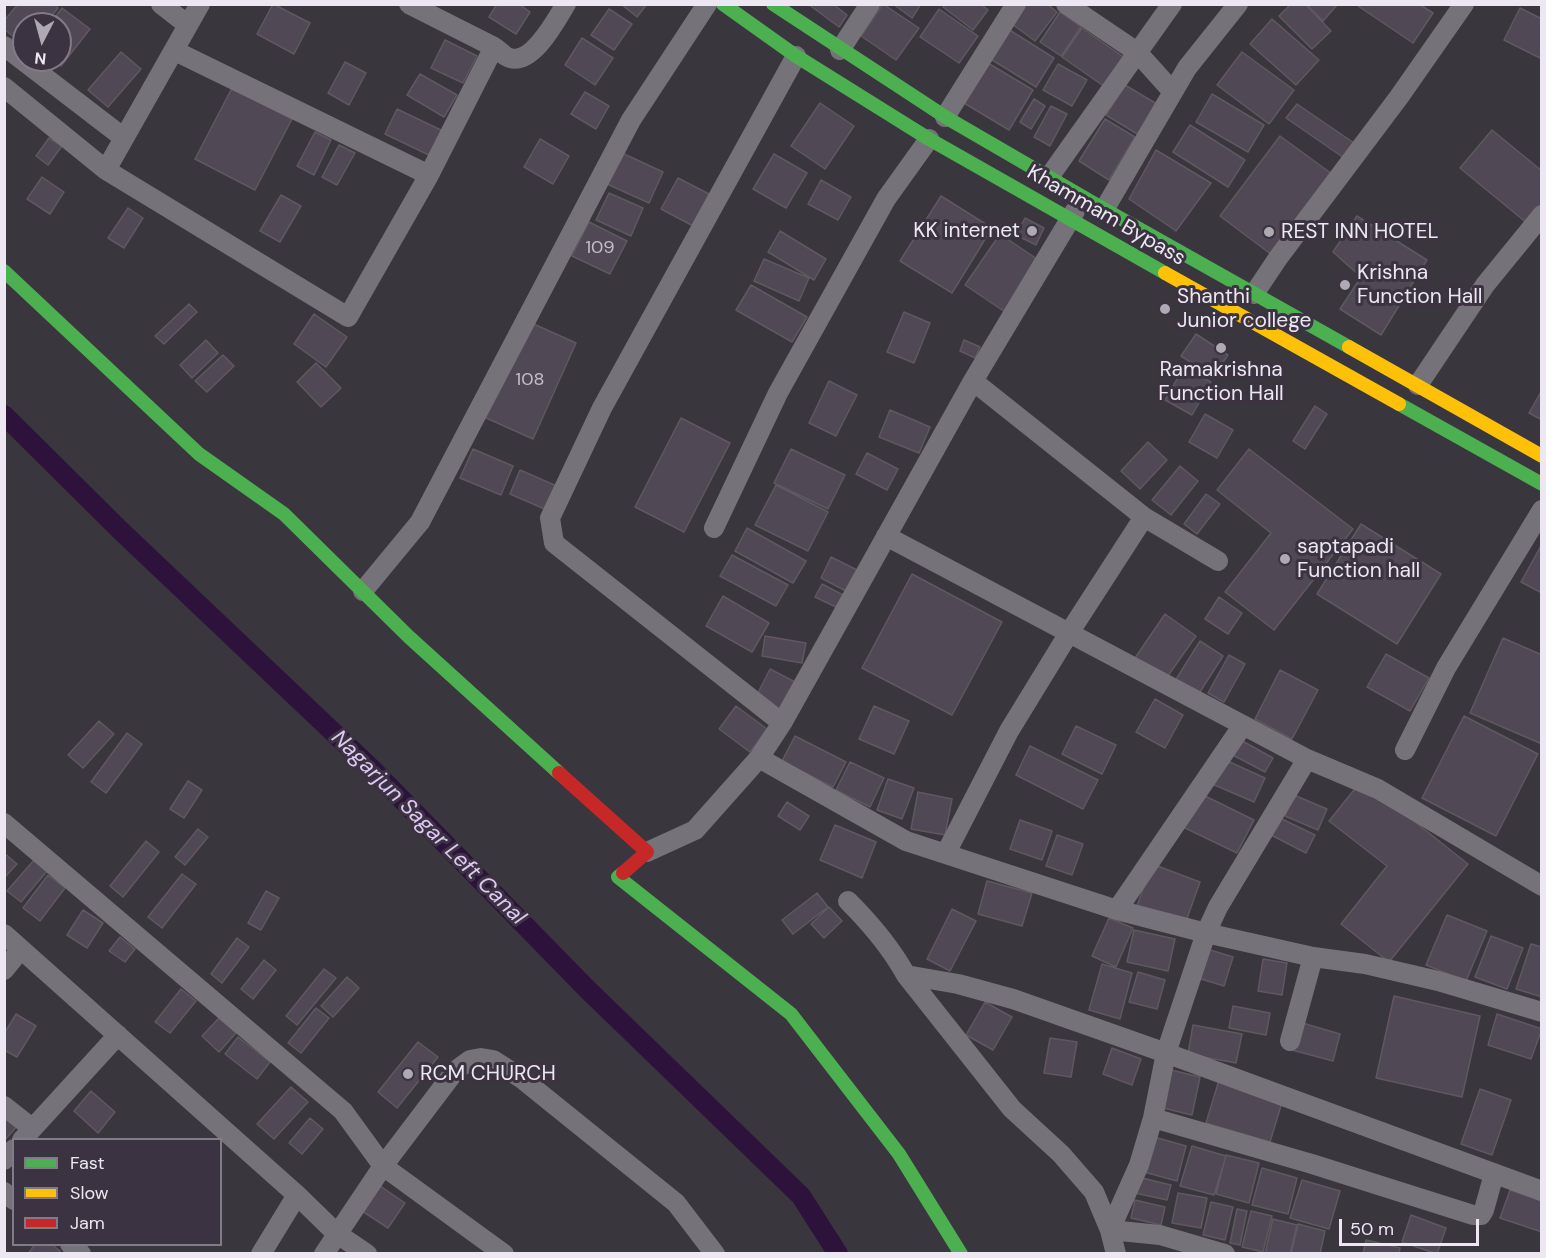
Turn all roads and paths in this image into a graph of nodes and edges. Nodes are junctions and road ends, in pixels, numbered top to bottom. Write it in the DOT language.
graph roads {
  1 [pos="161,4"];
  2 [pos="200,4"];
  3 [pos="409,4"];
  4 [pos="566,4"];
  5 [pos="707,4"];
  6 [pos="723,4"];
  7 [pos="772,4"];
  8 [pos="870,4"];
  9 [pos="1016,4"];
  10 [pos="1066,4"];
  11 [pos="1172,4"];
  12 [pos="1238,4"];
  13 [pos="1464,4"];
  14 [pos="188,25"];
  15 [pos="4,46"];
  16 [pos="494,47"];
  17 [pos="840,50"];
  18 [pos="175,51"];
  19 [pos="1137,52"];
  20 [pos="796,56"];
  21 [pos="4,87"];
  22 [pos="1173,92"];
  23 [pos="945,117"];
  24 [pos="124,138"];
  25 [pos="929,138"];
  26 [pos="106,171"];
  27 [pos="429,175"];
  28 [pos="1049,177"];
  29 [pos="1085,198"];
  30 [pos="1104,210"];
  31 [pos="1542,215"];
  32 [pos="1070,218"];
  33 [pos="4,272"];
  34 [pos="1254,294"];
  35 [pos="973,381"];
  36 [pos="1418,385"];
  37 [pos="1542,456"];
  38 [pos="1542,484"];
  39 [pos="1542,510"];
  40 [pos="1144,517"];
  41 [pos="714,528"];
  42 [pos="886,536"];
  43 [pos="1218,561"];
  44 [pos="363,591"];
  45 [pos="1069,633"];
  46 [pos="782,723"];
  47 [pos="1243,725"];
  48 [pos="1406,750"];
  49 [pos="759,758"];
  50 [pos="1307,759"];
  51 [pos="4,823"];
  52 [pos="647,852"];
  53 [pos="946,853"];
  54 [pos="1542,886"];
  55 [pos="848,901"];
  56 [pos="1117,910"];
  57 [pos="1206,933"];
  58 [pos="4,934"];
  59 [pos="21,949"];
  60 [pos="1313,957"];
  61 [pos="4,969"];
  62 [pos="906,975"];
  63 [pos="1542,1012"];
  64 [pos="118,1035"];
  65 [pos="1290,1041"];
  66 [pos="1166,1053"];
  67 [pos="4,1106"];
  68 [pos="1153,1118"];
  69 [pos="27,1134"];
  70 [pos="383,1166"];
  71 [pos="1494,1174"];
  72 [pos="1542,1191"];
  73 [pos="297,1196"];
  74 [pos="1110,1230"];
  75 [pos="336,1233"];
  76 [pos="261,1254"];
  77 [pos="324,1254"];
  78 [pos="367,1254"];
  79 [pos="504,1254"];
  80 [pos="715,1254"];
  81 [pos="961,1254"];
  82 [pos="1116,1254"];
  83 [pos="1225,1254"];
  1 -- 14 [label="street"];
  2 -- 14 [label="street"];
  3 -- 16 [label="street"];
  4 -- 16 [label="street"];
  5 -- 44 [label="street"];
  6 -- 20 [label="main road, Khammam Bypass"];
  7 -- 17 [label="main road, Khammam Bypass"];
  8 -- 17 [label="street"];
  9 -- 23 [label="street"];
  10 -- 19 [label="street"];
  11 -- 19 [label="street"];
  12 -- 22 [label="street"];
  13 -- 34 [label="street"];
  14 -- 18 [label="street"];
  15 -- 24 [label="street"];
  16 -- 27 [label="street"];
  17 -- 23 [label="main road, Khammam Bypass"];
  18 -- 24 [label="street"];
  18 -- 27 [label="street"];
  19 -- 22 [label="street"];
  19 -- 28 [label="street"];
  20 -- 25 [label="main road, Khammam Bypass"];
  20 -- 46 [label="street"];
  21 -- 26 [label="street"];
  22 -- 30 [label="street"];
  23 -- 28 [label="main road, Khammam Bypass"];
  24 -- 26 [label="street"];
  25 -- 32 [label="main road, Khammam Bypass"];
  25 -- 41 [label="street"];
  26 -- 27 [label="street"];
  28 -- 29 [label="main road, Khammam Bypass"];
  29 -- 30 [label="main road, Khammam Bypass"];
  29 -- 32 [label="street"];
  30 -- 34 [label="main road, Khammam Bypass"];
  31 -- 36 [label="street"];
  32 -- 35 [label="street"];
  32 -- 38 [label="main road, Khammam Bypass"];
  33 -- 44 [label="main road"];
  34 -- 36 [label="main road, Khammam Bypass"];
  35 -- 40 [label="street"];
  35 -- 42 [label="street"];
  36 -- 37 [label="main road, Khammam Bypass"];
  39 -- 48 [label="street"];
  40 -- 43 [label="street"];
  40 -- 45 [label="street"];
  42 -- 45 [label="street"];
  42 -- 46 [label="street"];
  44 -- 52 [label="main road"];
  45 -- 47 [label="street"];
  45 -- 53 [label="street"];
  46 -- 49 [label="street"];
  47 -- 50 [label="street"];
  47 -- 56 [label="street"];
  49 -- 52 [label="street"];
  49 -- 53 [label="street"];
  50 -- 54 [label="street"];
  50 -- 57 [label="street"];
  51 -- 70 [label="street"];
  52 -- 81 [label="main road"];
  53 -- 56 [label="street"];
  55 -- 62 [label="street"];
  56 -- 57 [label="street"];
  57 -- 60 [label="street"];
  57 -- 66 [label="street"];
  58 -- 59 [label="street"];
  59 -- 61 [label="street"];
  59 -- 64 [label="street"];
  60 -- 63 [label="street"];
  60 -- 65 [label="street"];
  62 -- 66 [label="street"];
  62 -- 74 [label="street"];
  64 -- 69 [label="street"];
  64 -- 73 [label="street"];
  66 -- 68 [label="street"];
  66 -- 71 [label="street"];
  67 -- 69 [label="street"];
  68 -- 71 [label="street"];
  68 -- 74 [label="street"];
  70 -- 75 [label="street"];
  70 -- 79 [label="street"];
  70 -- 80 [label="street"];
  71 -- 72 [label="street"];
  73 -- 75 [label="street"];
  73 -- 76 [label="street"];
  74 -- 82 [label="street"];
  74 -- 83 [label="street"];
  75 -- 77 [label="street"];
  75 -- 78 [label="street"];
}
